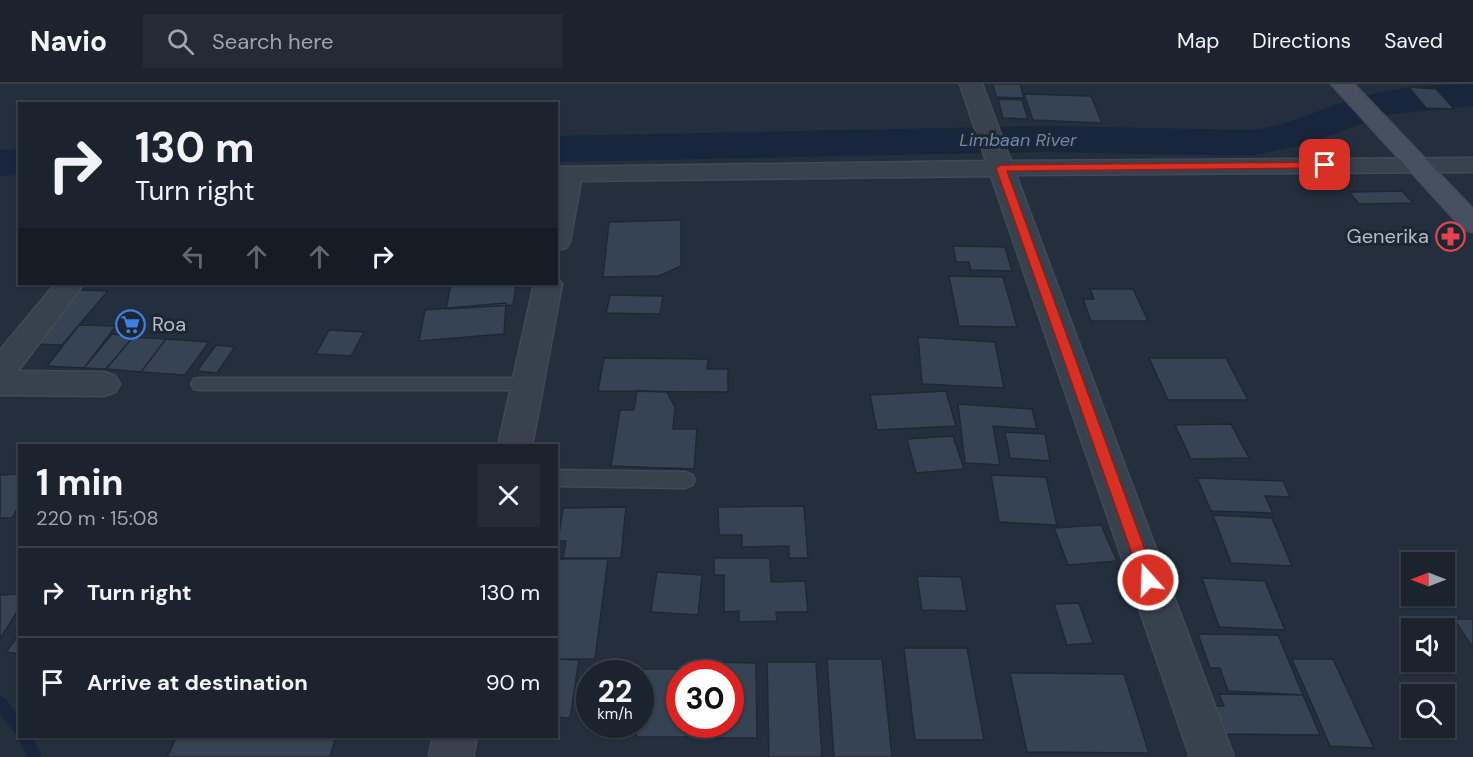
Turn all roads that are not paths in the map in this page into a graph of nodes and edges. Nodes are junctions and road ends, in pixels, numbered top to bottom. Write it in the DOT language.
graph roads {
  1 [pos="971,84"];
  2 [pos="1348,91"];
  3 [pos="994,148"];
  4 [pos="1417,165"];
  5 [pos="1473,165"];
  6 [pos="563,174"];
  7 [pos="558,223"];
  8 [pos="1473,224"];
  9 [pos="69,285"];
  10 [pos="548,285"];
  11 [pos="0,372"];
  12 [pos="0,383"];
  13 [pos="104,384"];
  14 [pos="200,384"];
  15 [pos="528,384"];
  16 [pos="515,444"];
  17 [pos="558,478"];
  18 [pos="685,480"];
  19 [pos="455,738"];
  20 [pos="451,757"];
  21 [pos="1212,757"];
  1 -- 3 [label="street"];
  2 -- 4 [label="main road"];
  3 -- 4 [label="street"];
  3 -- 6 [label="street"];
  3 -- 21 [label="street"];
  4 -- 5 [label="street"];
  4 -- 8 [label="main road"];
  6 -- 7 [label="street"];
  9 -- 11 [label="street"];
  10 -- 15 [label="street"];
  12 -- 13 [label="street"];
  14 -- 15 [label="lane"];
  15 -- 16 [label="street"];
  17 -- 18 [label="lane"];
  19 -- 20 [label="street"];
}
